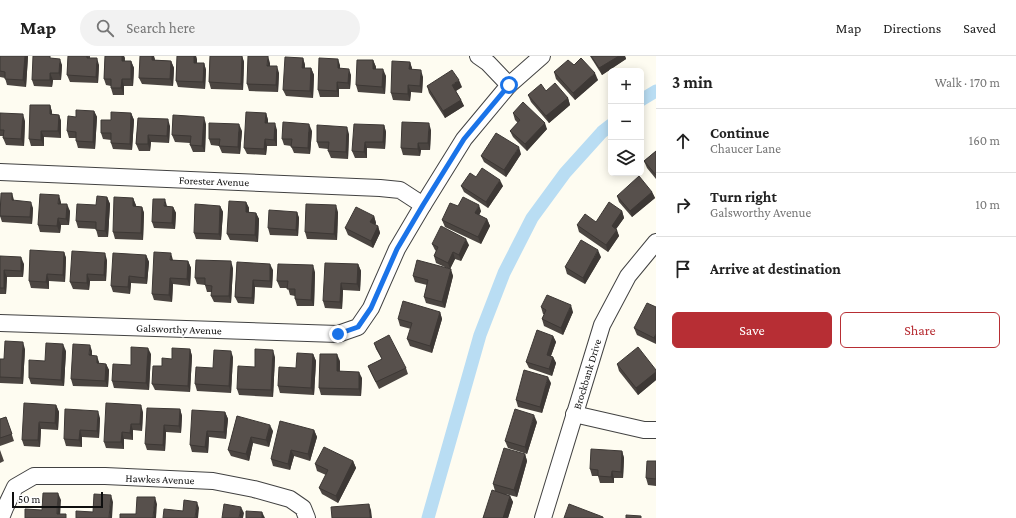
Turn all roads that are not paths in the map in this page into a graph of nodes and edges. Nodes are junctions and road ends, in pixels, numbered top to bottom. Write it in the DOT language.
graph roads {
  1 [pos="478,56"];
  2 [pos="542,56"];
  3 [pos="509,85"];
  4 [pos="0,172"];
  5 [pos="423,205"];
  6 [pos="656,242"];
  7 [pos="0,323"];
  8 [pos="574,414"];
  9 [pos="656,430"];
  10 [pos="305,513"];
  11 [pos="1,518"];
  12 [pos="543,518"];
  1 -- 3 [label="street"];
  2 -- 3 [label="street"];
  3 -- 5 [label="street"];
  4 -- 5 [label="street, Forester Avenue"];
  5 -- 7 [label="street, Galsworthy Avenue"];
  6 -- 8 [label="street, Brockbank Drive"];
  8 -- 9 [label="street"];
  8 -- 12 [label="street, Brockbank Drive"];
  10 -- 11 [label="street, Hawkes Avenue"];
}
